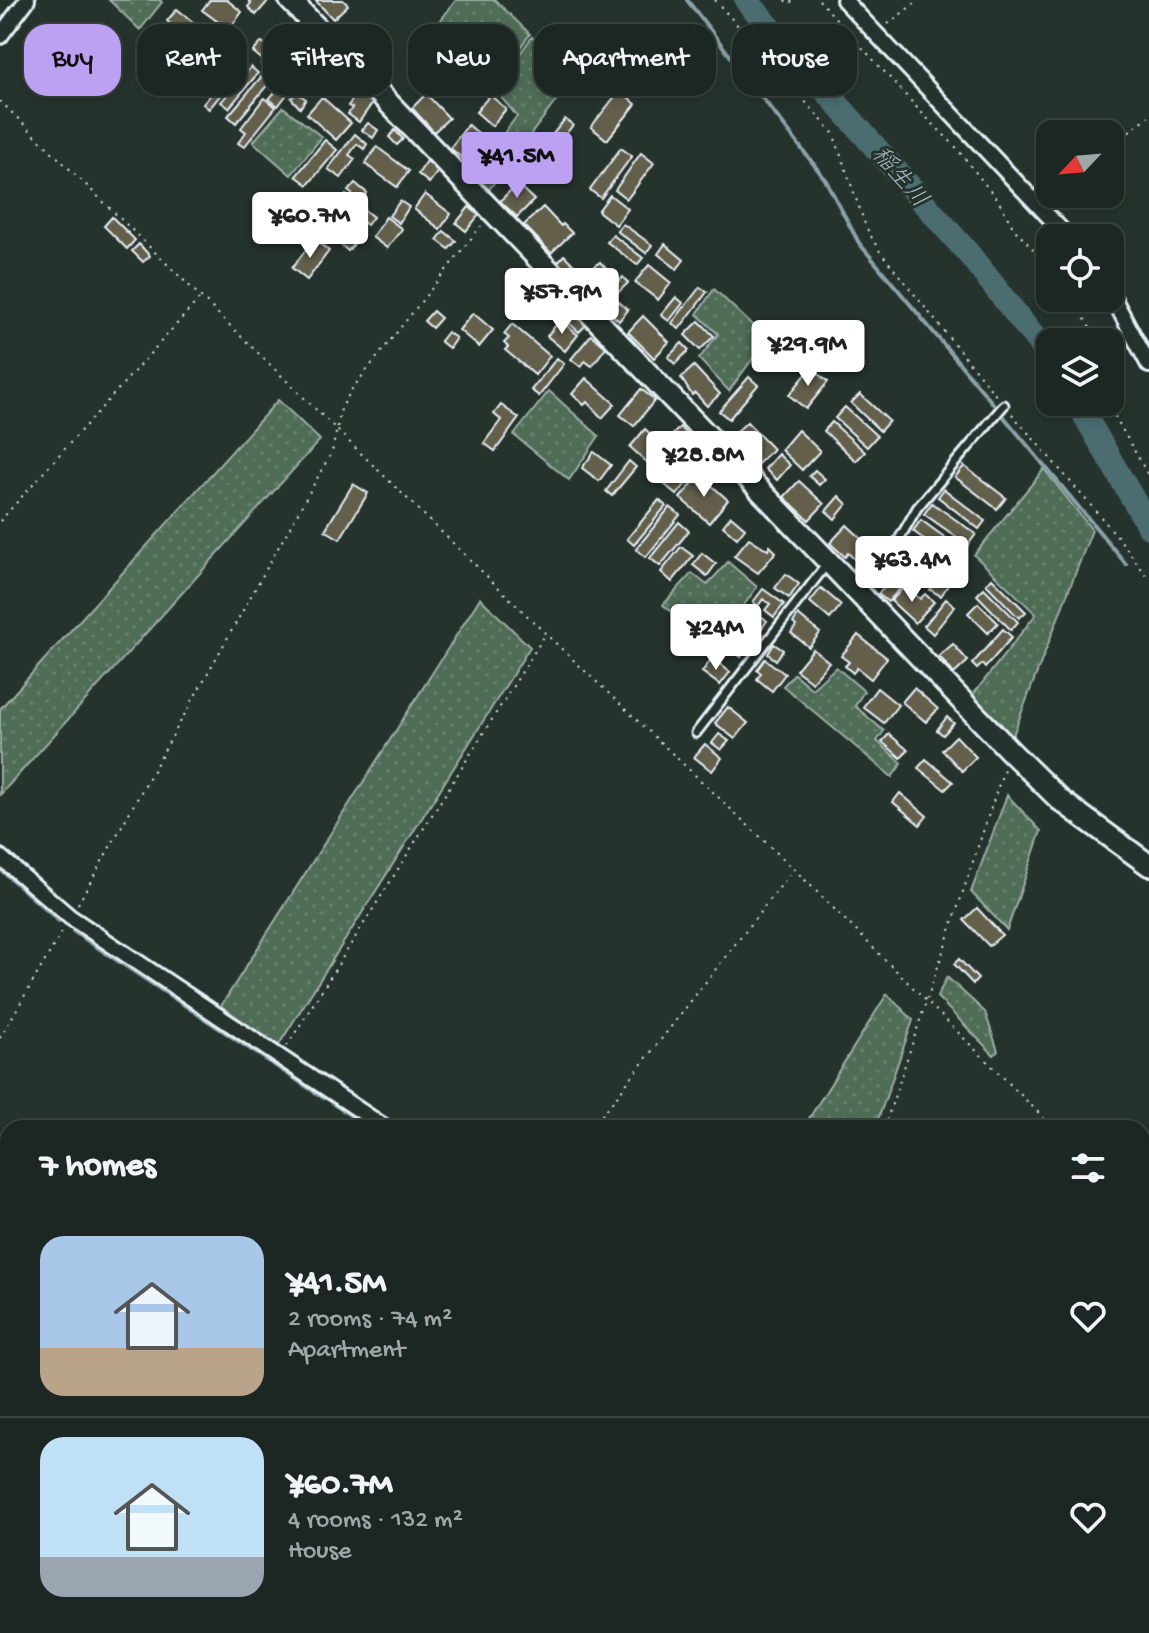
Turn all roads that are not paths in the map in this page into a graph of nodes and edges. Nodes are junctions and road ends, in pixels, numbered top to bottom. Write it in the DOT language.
graph roads {
  1 [pos="27,0"];
  2 [pos="290,0"];
  3 [pos="844,0"];
  4 [pos="0,36"];
  5 [pos="1056,224"];
  6 [pos="1121,312"];
  7 [pos="1149,365"];
  8 [pos="1004,405"];
  9 [pos="829,562"];
  10 [pos="857,592"];
  11 [pos="696,733"];
  12 [pos="0,857"];
  13 [pos="1149,865"];
  14 [pos="374,1120"];
  1 -- 4 [label="street"];
  2 -- 9 [label="street"];
  3 -- 5 [label="street"];
  6 -- 7 [label="street"];
  8 -- 10 [label="lane"];
  9 -- 10 [label="street"];
  9 -- 11 [label="lane"];
  10 -- 13 [label="street"];
  12 -- 14 [label="street"];
}
